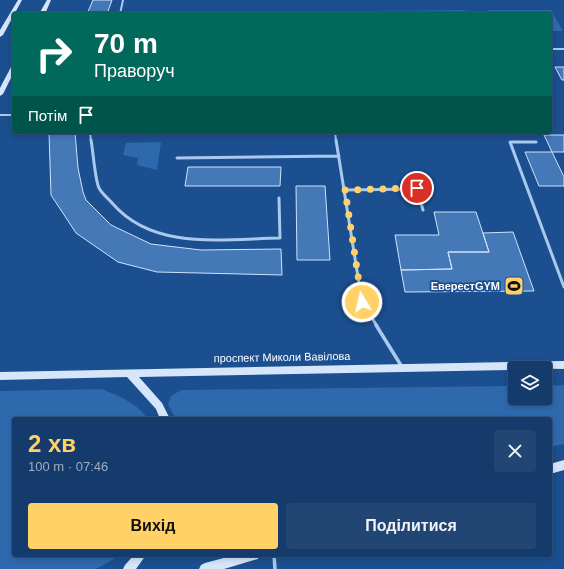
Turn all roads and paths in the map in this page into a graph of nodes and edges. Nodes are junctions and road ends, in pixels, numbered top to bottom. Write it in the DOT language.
graph roads {
  1 [pos="20,0"];
  2 [pos="49,0"];
  3 [pos="123,0"];
  4 [pos="13,12"];
  5 [pos="43,12"];
  6 [pos="120,12"];
  7 [pos="12,14"];
  8 [pos="0,35"];
  9 [pos="552,49"];
  10 [pos="564,49"];
  11 [pos="12,71"];
  12 [pos="0,94"];
  13 [pos="12,115"];
  14 [pos="0,116"];
  15 [pos="90,134"];
  16 [pos="335,134"];
  17 [pos="536,142"];
  18 [pos="339,156"];
  19 [pos="177,158"];
  20 [pos="345,190"];
  21 [pos="279,198"];
  22 [pos="423,210"];
  23 [pos="564,286"];
  24 [pos="564,365"];
  25 [pos="403,368"];
  26 [pos="129,373"];
  27 [pos="0,376"];
  28 [pos="164,417"];
  29 [pos="564,464"];
  30 [pos="552,468"];
  31 [pos="139,557"];
  32 [pos="247,557"];
  33 [pos="274,557"];
  34 [pos="129,569"];
  35 [pos="205,569"];
  36 [pos="275,569"];
  1 -- 4 [label="main road"];
  2 -- 5 [label="main road"];
  3 -- 6 [label="lane"];
  7 -- 8 [label="main road"];
  9 -- 10 [label="lane"];
  11 -- 12 [label="main road"];
  13 -- 14 [label="lane"];
  15 -- 21 [label="lane"];
  16 -- 18 [label="lane"];
  17 -- 23 [label="lane"];
  18 -- 19 [label="lane"];
  18 -- 20 [label="lane"];
  20 -- 22 [label="lane"];
  20 -- 25 [label="lane"];
  24 -- 25 [label="main road, проспект Миколи Вавілова"];
  25 -- 26 [label="main road, проспект Миколи Вавілова"];
  26 -- 27 [label="main road, проспект Миколи Вавілова"];
  26 -- 28 [label="main road"];
  29 -- 30 [label="main road"];
  31 -- 34 [label="main road"];
  32 -- 35 [label="main road"];
  33 -- 36 [label="lane"];
}
